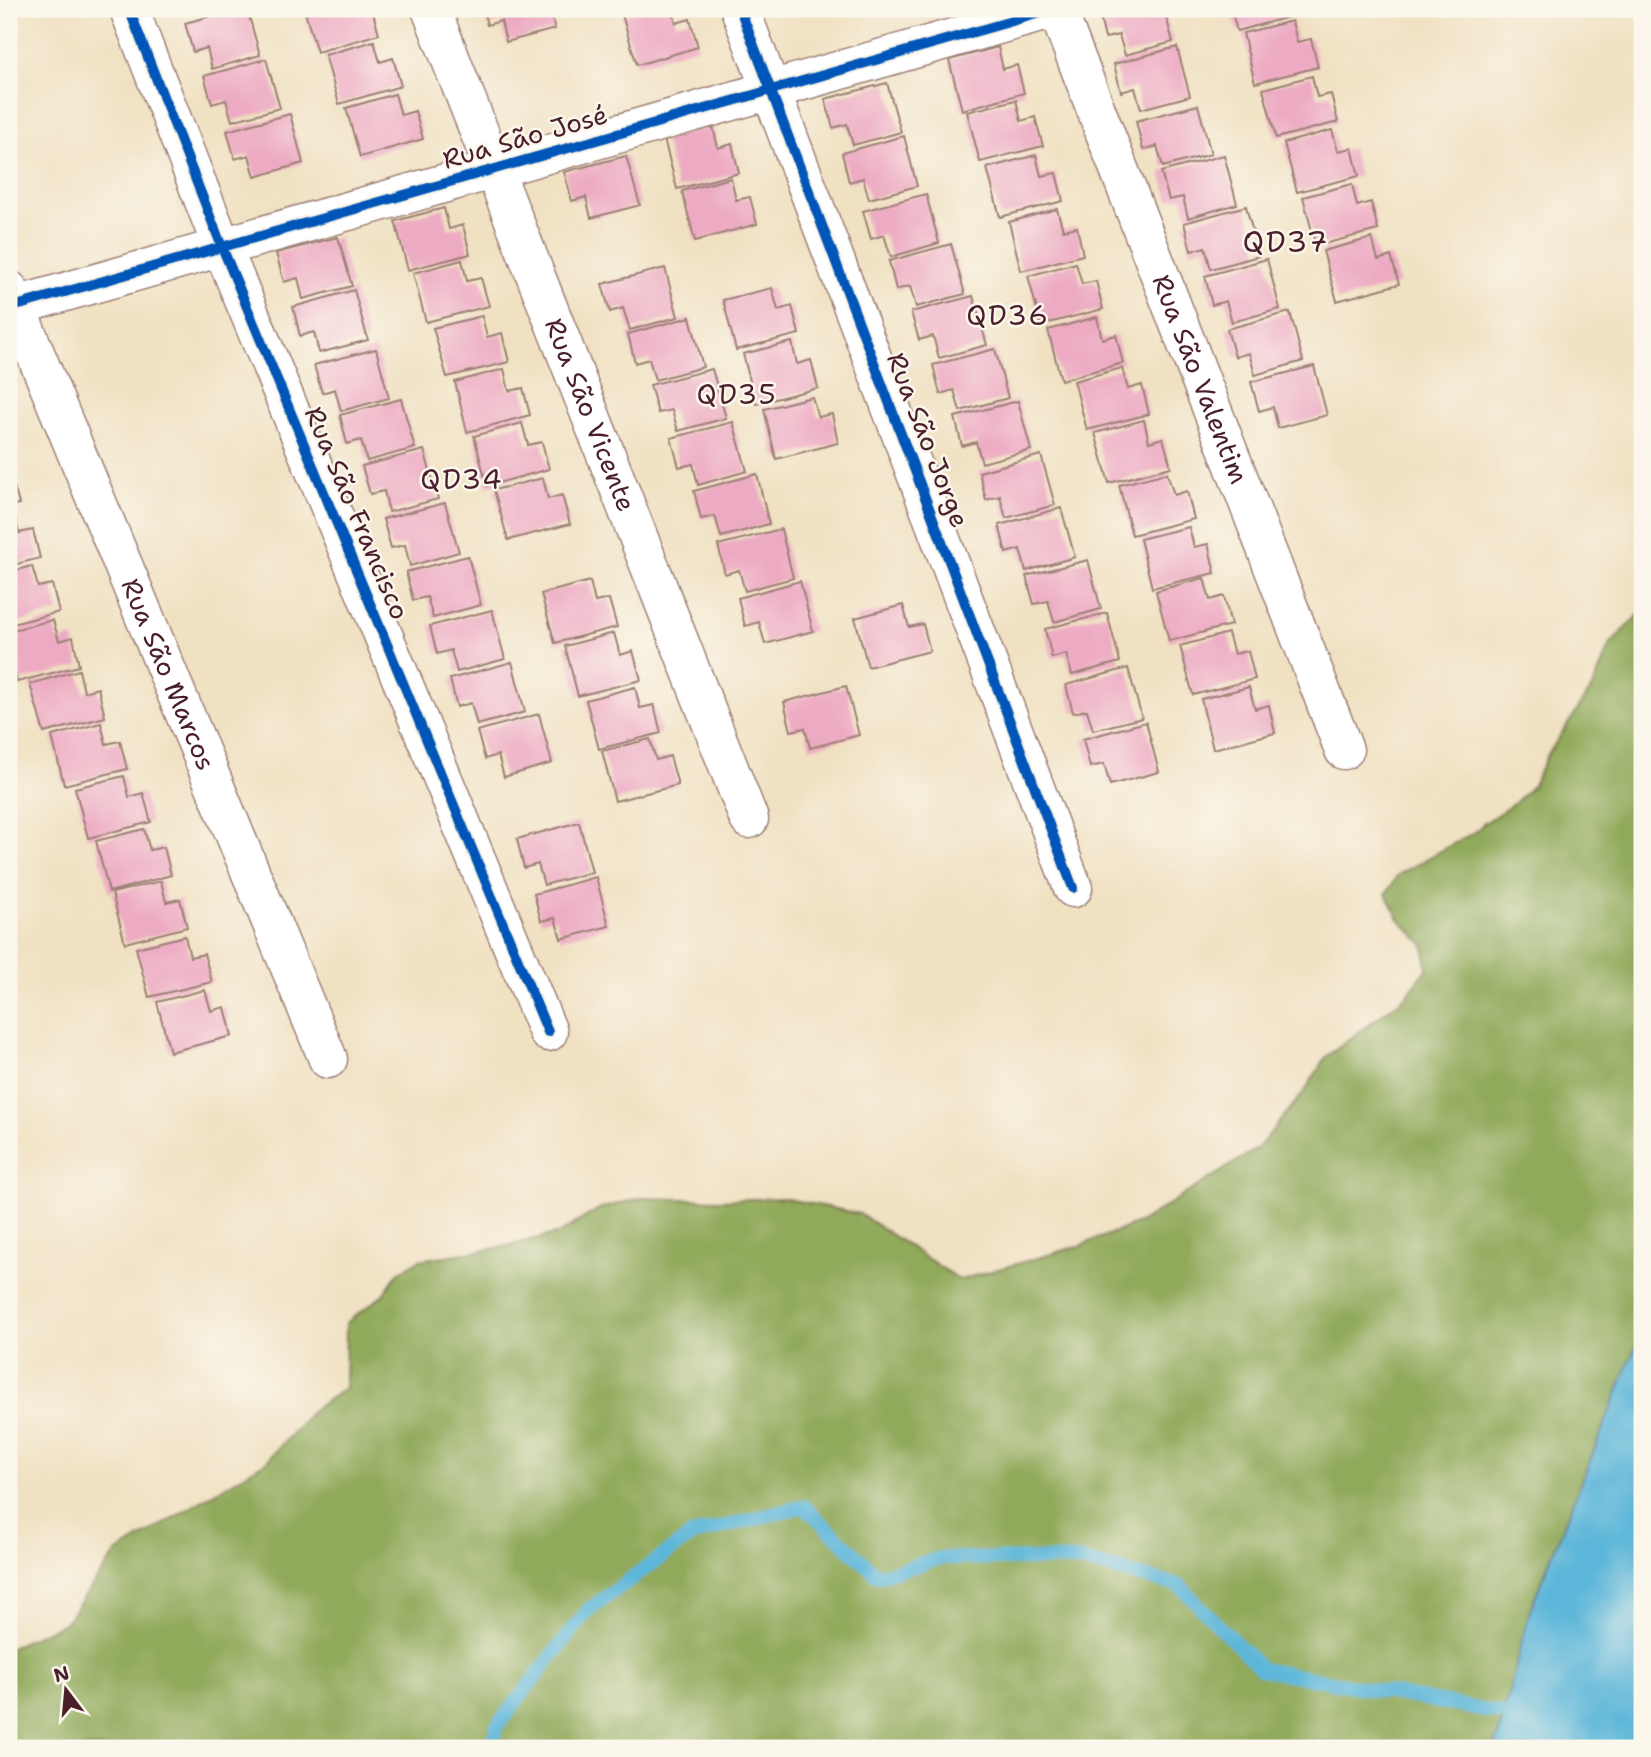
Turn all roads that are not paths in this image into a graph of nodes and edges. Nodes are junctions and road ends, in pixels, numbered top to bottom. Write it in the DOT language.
graph roads {
  1 [pos="129,9"];
  2 [pos="431,9"];
  3 [pos="740,9"];
  4 [pos="1056,9"];
  5 [pos="771,91"];
  6 [pos="493,170"];
  7 [pos="222,247"];
  8 [pos="11,301"];
  9 [pos="1344,750"];
  10 [pos="749,819"];
  11 [pos="1073,888"];
  12 [pos="548,1032"];
  13 [pos="328,1059"];
  1 -- 7 [label="street, Rua São Francisco"];
  2 -- 6 [label="street, Rua São Vicente"];
  3 -- 5 [label="street, Rua São Jorge"];
  4 -- 5 [label="street, Rua São José"];
  4 -- 9 [label="street, Rua São Valentim"];
  5 -- 6 [label="street, Rua São José"];
  5 -- 11 [label="street, Rua São Jorge"];
  6 -- 7 [label="street, Rua São José"];
  6 -- 10 [label="street, Rua São Vicente"];
  7 -- 8 [label="street, Rua São José"];
  7 -- 12 [label="street, Rua São Francisco"];
  8 -- 13 [label="street, Rua São Marcos"];
}
